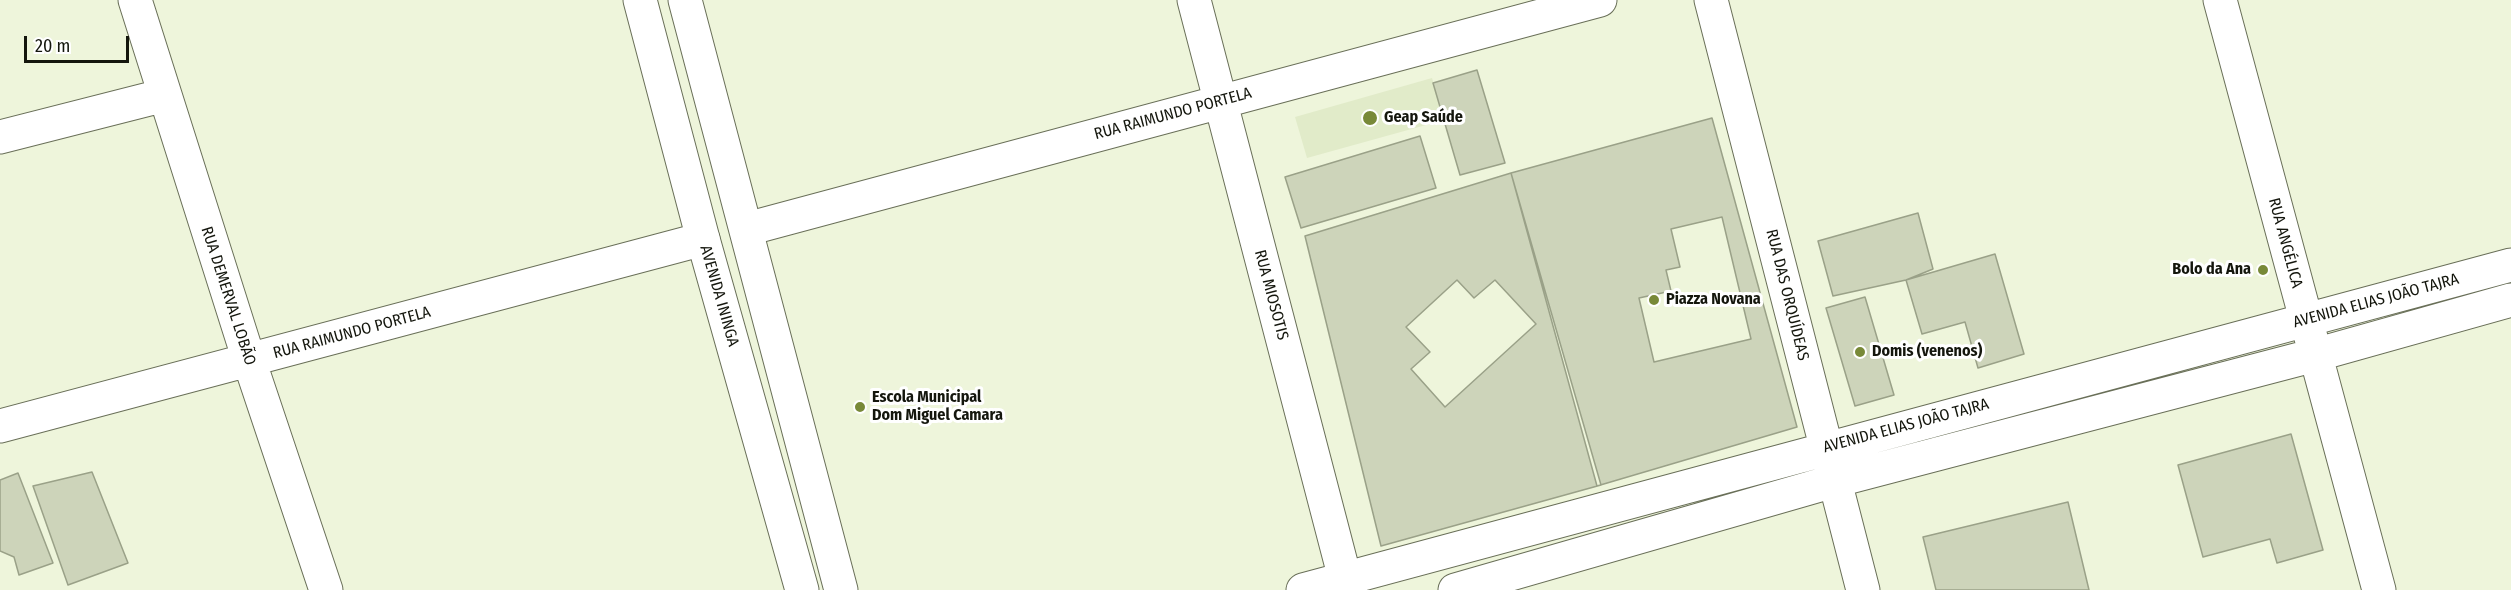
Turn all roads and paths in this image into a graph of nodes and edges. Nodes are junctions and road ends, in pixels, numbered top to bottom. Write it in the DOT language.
graph roads {
  1 [pos="135,0"];
  2 [pos="640,0"];
  3 [pos="685,0"];
  4 [pos="1194,0"];
  5 [pos="1600,0"];
  6 [pos="1711,0"];
  7 [pos="2220,0"];
  8 [pos="165,95"];
  9 [pos="1220,102"];
  10 [pos="0,137"];
  11 [pos="747,229"];
  12 [pos="704,240"];
  13 [pos="2511,265"];
  14 [pos="2511,300"];
  15 [pos="2306,320"];
  16 [pos="2314,355"];
  17 [pos="249,360"];
  18 [pos="0,426"];
  19 [pos="1826,447"];
  20 [pos="1834,481"];
  21 [pos="1347,584"];
  22 [pos="326,590"];
  23 [pos="802,590"];
  24 [pos="842,590"];
  25 [pos="1303,590"];
  26 [pos="1455,590"];
  27 [pos="1863,590"];
  28 [pos="2379,590"];
  1 -- 8 [label="street, RUA DEMERVAL LOBÃO"];
  2 -- 12 [label="street, AVENIDA ININGA"];
  3 -- 11 [label="street"];
  4 -- 9 [label="street, RUA MIOSOTIS"];
  5 -- 9 [label="street, RUA RAIMUNDO PORTELA"];
  6 -- 19 [label="street, RUA DAS ORQUÍDEAS"];
  7 -- 15 [label="street, RUA ANGÉLICA"];
  8 -- 10 [label="street"];
  8 -- 17 [label="street, RUA DEMERVAL LOBÃO"];
  9 -- 11 [label="street, RUA RAIMUNDO PORTELA"];
  9 -- 21 [label="street, RUA MIOSOTIS"];
  11 -- 24 [label="street"];
  12 -- 17 [label="street, RUA RAIMUNDO PORTELA"];
  12 -- 23 [label="street, AVENIDA ININGA"];
  13 -- 15 [label="street, AVENIDA ELIAS JOÃO TAJRA"];
  14 -- 16 [label="street, AVENIDA ELIAS JOÃO TAJRA"];
  15 -- 16 [label="street, RUA ANGÉLICA"];
  15 -- 19 [label="street, AVENIDA ELIAS JOÃO TAJRA"];
  16 -- 20 [label="street, AVENIDA ELIAS JOÃO TAJRA"];
  16 -- 28 [label="street, RUA ANGÉLICA"];
  17 -- 18 [label="street, RUA RAIMUNDO PORTELA"];
  17 -- 22 [label="street, RUA DEMERVAL LOBÃO"];
  19 -- 20 [label="street, RUA DAS ORQUÍDEAS"];
  19 -- 21 [label="street, AVENIDA ELIAS JOÃO TAJRA"];
  20 -- 26 [label="street, AVENIDA ELIAS JOÃO TAJRA"];
  20 -- 27 [label="street, RUA DAS ORQUÍDEAS"];
  21 -- 25 [label="street, AVENIDA ELIAS JOÃO TAJRA"];
}
